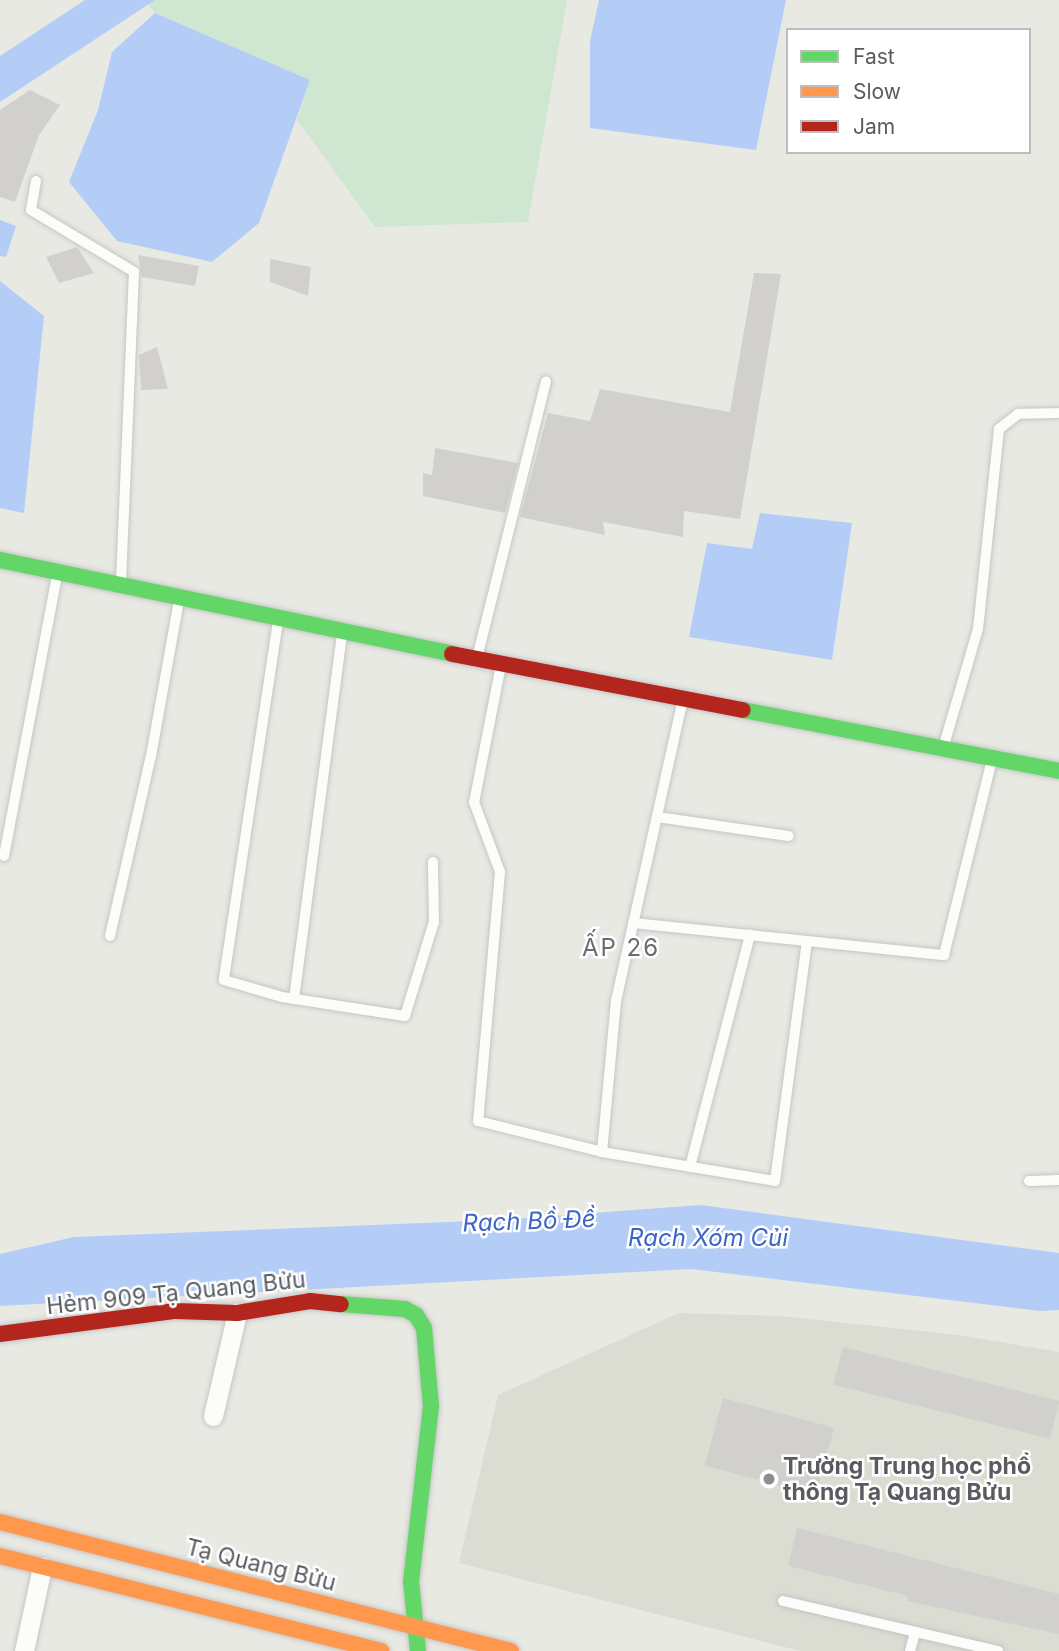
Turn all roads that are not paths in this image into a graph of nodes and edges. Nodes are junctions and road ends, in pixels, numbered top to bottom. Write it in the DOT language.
graph roads {
  1 [pos="36,181"];
  2 [pos="546,381"];
  3 [pos="1059,413"];
  4 [pos="0,560"];
  5 [pos="57,571"];
  6 [pos="121,583"];
  7 [pos="180,596"];
  8 [pos="279,617"];
  9 [pos="343,630"];
  10 [pos="477,659"];
  11 [pos="501,664"];
  12 [pos="684,699"];
  13 [pos="943,749"];
  14 [pos="992,758"];
  15 [pos="1059,771"];
  16 [pos="657,817"];
  17 [pos="789,836"];
  18 [pos="4,856"];
  19 [pos="433,862"];
  20 [pos="633,923"];
  21 [pos="750,935"];
  22 [pos="110,936"];
  23 [pos="807,941"];
  24 [pos="294,999"];
  25 [pos="602,1152"];
  26 [pos="690,1167"];
  27 [pos="1029,1181"];
  28 [pos="1059,1181"];
  29 [pos="237,1313"];
  30 [pos="0,1334"];
  31 [pos="213,1416"];
  32 [pos="0,1522"];
  33 [pos="0,1556"];
  34 [pos="42,1567"];
  35 [pos="783,1601"];
  36 [pos="415,1627"];
  37 [pos="915,1632"];
  38 [pos="24,1651"];
  39 [pos="381,1651"];
  40 [pos="418,1651"];
  41 [pos="511,1651"];
  42 [pos="909,1651"];
  43 [pos="998,1651"];
  1 -- 6 [label="lane"];
  2 -- 10 [label="lane"];
  3 -- 13 [label="lane"];
  4 -- 5 [label="street"];
  5 -- 6 [label="street"];
  5 -- 18 [label="lane"];
  6 -- 7 [label="street"];
  7 -- 8 [label="street"];
  7 -- 22 [label="lane"];
  8 -- 9 [label="street"];
  8 -- 24 [label="lane"];
  9 -- 10 [label="street"];
  9 -- 24 [label="lane"];
  10 -- 11 [label="street"];
  11 -- 12 [label="street"];
  11 -- 25 [label="lane"];
  12 -- 13 [label="street"];
  12 -- 16 [label="lane"];
  13 -- 14 [label="street"];
  14 -- 15 [label="street"];
  14 -- 23 [label="lane"];
  16 -- 17 [label="lane"];
  16 -- 20 [label="lane"];
  19 -- 24 [label="lane"];
  20 -- 21 [label="lane"];
  20 -- 25 [label="lane"];
  21 -- 23 [label="lane"];
  21 -- 26 [label="lane"];
  23 -- 26 [label="lane"];
  25 -- 26 [label="lane"];
  27 -- 28 [label="lane"];
  29 -- 30 [label="street, Hẻm 909 Tạ Quang Bửu"];
  29 -- 31 [label="street"];
  29 -- 36 [label="street, Hẻm 909 Tạ Quang Bửu"];
  32 -- 36 [label="street, Tạ Quang Bửu"];
  33 -- 34 [label="street"];
  34 -- 38 [label="street"];
  34 -- 39 [label="street"];
  35 -- 37 [label="lane"];
  36 -- 40 [label="street, Hẻm 909 Tạ Quang Bửu"];
  36 -- 41 [label="street, Tạ Quang Bửu"];
  37 -- 42 [label="lane"];
  37 -- 43 [label="lane"];
}
